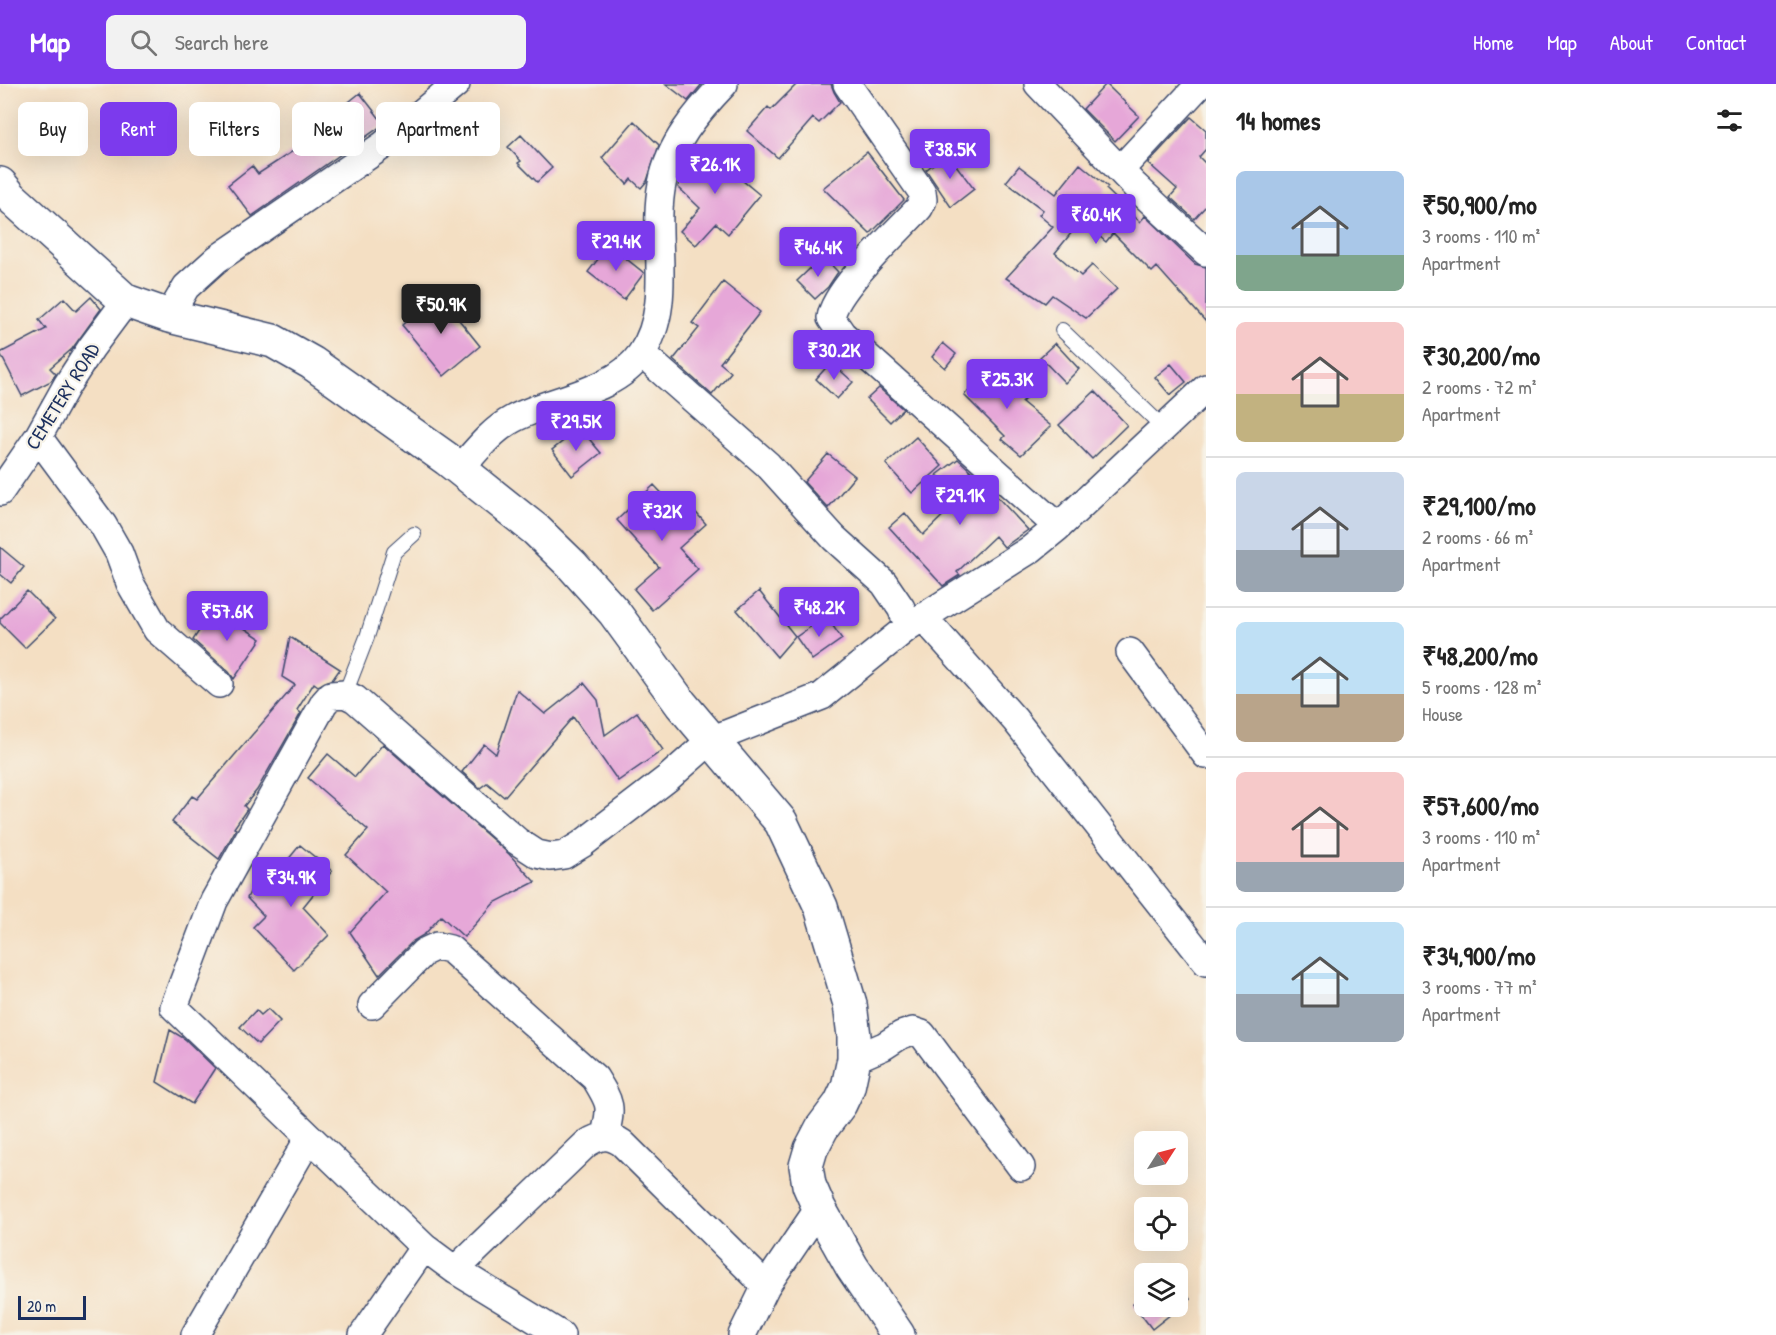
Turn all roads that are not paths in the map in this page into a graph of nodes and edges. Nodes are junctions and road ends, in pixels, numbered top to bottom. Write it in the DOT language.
graph roads {
  1 [pos="456,84"];
  2 [pos="724,84"];
  3 [pos="847,84"];
  4 [pos="1038,84"];
  5 [pos="1200,84"];
  6 [pos="1120,170"];
  7 [pos="0,184"];
  8 [pos="1206,252"];
  9 [pos="126,301"];
  10 [pos="170,316"];
  11 [pos="1062,330"];
  12 [pos="642,354"];
  13 [pos="1206,388"];
  14 [pos="1164,428"];
  15 [pos="38,437"];
  16 [pos="460,469"];
  17 [pos="0,492"];
  18 [pos="1058,527"];
  19 [pos="414,534"];
  20 [pos="916,621"];
  21 [pos="1130,652"];
  22 [pos="219,684"];
  23 [pos="345,694"];
  24 [pos="711,740"];
  25 [pos="1206,754"];
  26 [pos="1206,962"];
  27 [pos="372,1005"];
  28 [pos="854,1059"];
  29 [pos="605,1135"];
  30 [pos="309,1138"];
  31 [pos="1021,1167"];
  32 [pos="819,1208"];
  33 [pos="424,1247"];
  34 [pos="455,1270"];
  35 [pos="766,1286"];
  36 [pos="195,1335"];
  37 [pos="363,1335"];
  38 [pos="561,1335"];
  39 [pos="742,1335"];
  40 [pos="898,1335"];
  1 -- 10 [label="street"];
  2 -- 12 [label="street"];
  3 -- 18 [label="street"];
  4 -- 6 [label="street"];
  5 -- 6 [label="street"];
  6 -- 8 [label="street"];
  7 -- 9 [label="street"];
  9 -- 10 [label="street"];
  9 -- 15 [label="street, CEMETERY ROAD"];
  10 -- 16 [label="street"];
  11 -- 14 [label="lane"];
  12 -- 16 [label="street"];
  12 -- 20 [label="street"];
  13 -- 14 [label="street"];
  14 -- 18 [label="street"];
  15 -- 17 [label="street, CEMETERY ROAD"];
  15 -- 22 [label="street"];
  16 -- 24 [label="street"];
  18 -- 20 [label="street"];
  19 -- 23 [label="lane"];
  20 -- 24 [label="street"];
  20 -- 26 [label="street"];
  21 -- 25 [label="street"];
  23 -- 24 [label="street"];
  23 -- 30 [label="street"];
  24 -- 28 [label="street"];
  27 -- 29 [label="street"];
  28 -- 31 [label="street"];
  28 -- 32 [label="street"];
  29 -- 34 [label="street"];
  29 -- 35 [label="street"];
  30 -- 33 [label="street"];
  30 -- 36 [label="street"];
  32 -- 35 [label="street"];
  32 -- 40 [label="street"];
  33 -- 34 [label="street"];
  33 -- 37 [label="street"];
  34 -- 38 [label="street"];
  35 -- 39 [label="street"];
}
